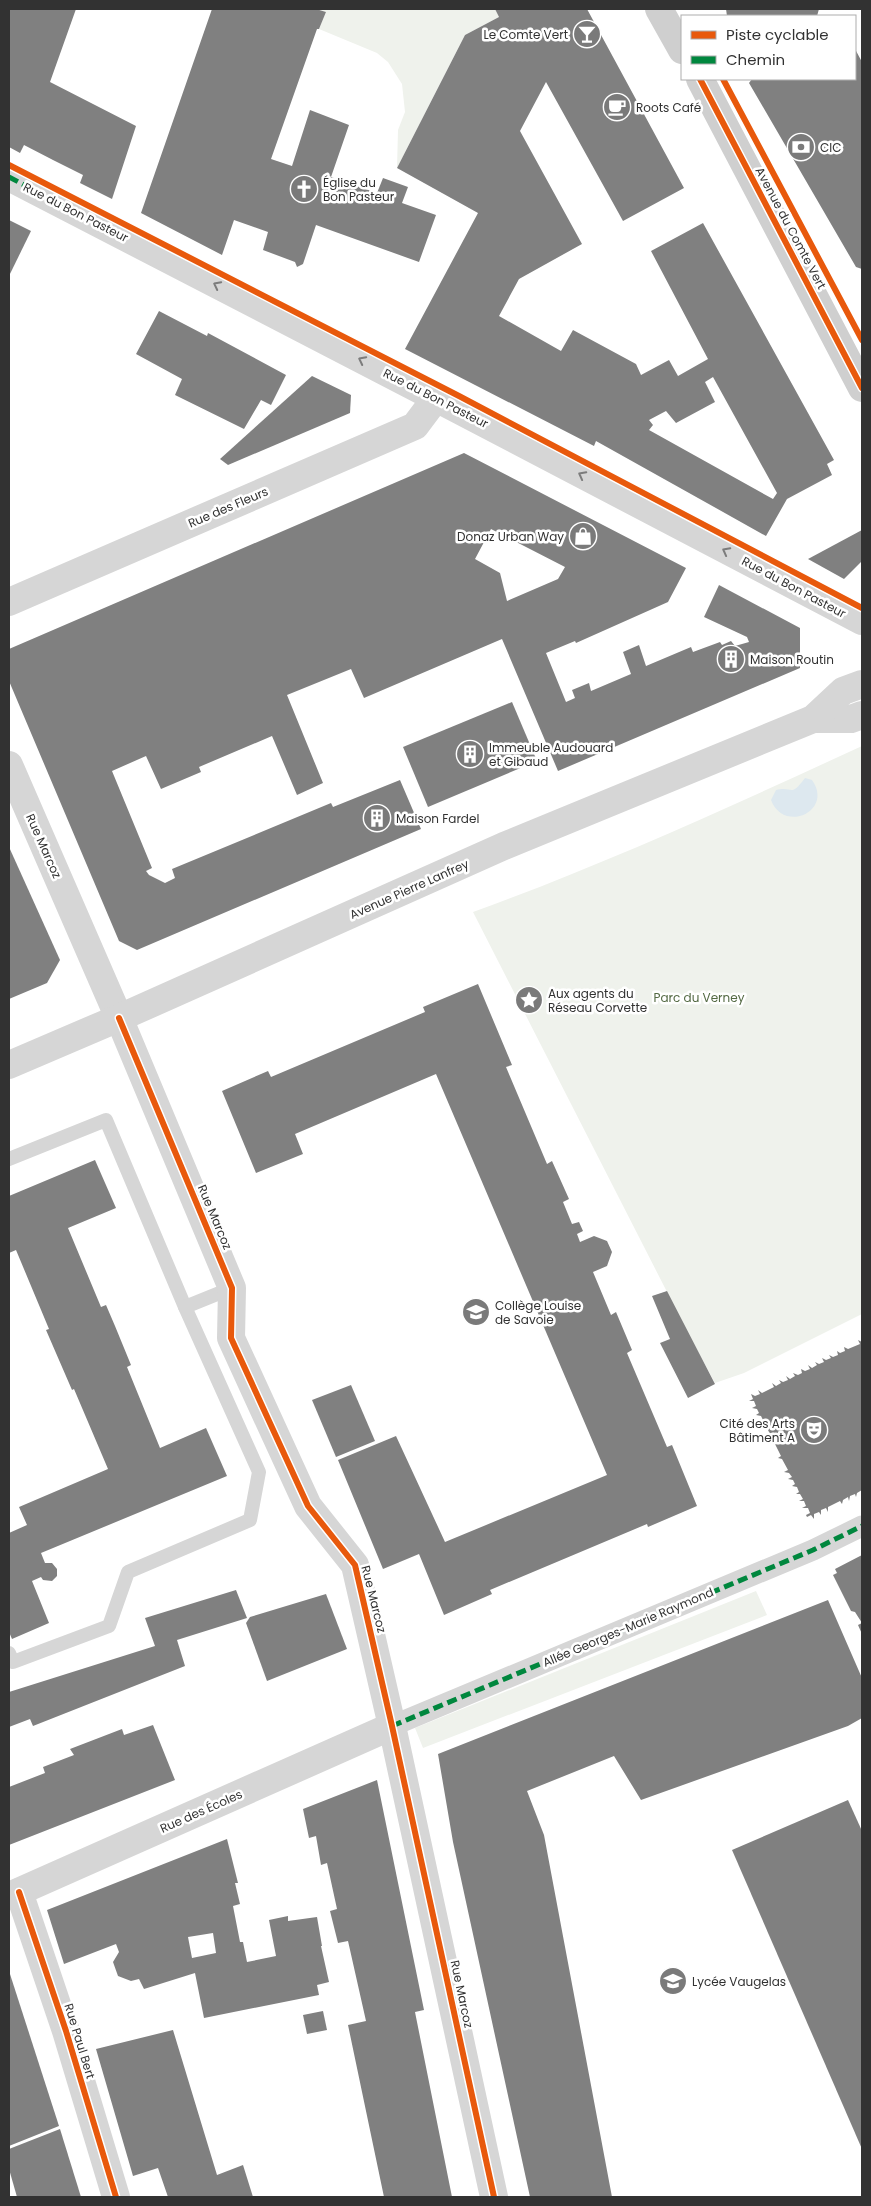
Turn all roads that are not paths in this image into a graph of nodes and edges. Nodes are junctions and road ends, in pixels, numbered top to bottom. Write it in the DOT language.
graph roads {
  1 [pos="659,9"];
  2 [pos="681,48"];
  3 [pos="701,80"];
  4 [pos="9,177"];
  5 [pos="862,388"];
  6 [pos="436,398"];
  7 [pos="9,602"];
  8 [pos="862,621"];
  9 [pos="862,684"];
  10 [pos="862,715"];
  11 [pos="813,719"];
  12 [pos="9,765"];
  13 [pos="119,1018"];
  14 [pos="9,1065"];
  15 [pos="9,1159"];
  16 [pos="232,1288"];
  17 [pos="185,1307"];
  18 [pos="862,1526"];
  19 [pos="9,1653"];
  20 [pos="392,1726"];
  21 [pos="14,1894"];
  22 [pos="116,2197"];
  23 [pos="494,2197"];
  1 -- 2 [label="main road"];
  3 -- 5 [label="main road, Avenue du Comte Vert"];
  6 -- 4 [label="street, Rue du Bon Pasteur, one-way"];
  6 -- 7 [label="street, Rue des Fleurs"];
  8 -- 6 [label="street, Rue du Bon Pasteur, one-way"];
  9 -- 11 [label="street, Avenue Pierre Lanfrey"];
  10 -- 11 [label="street, Avenue Pierre Lanfrey"];
  11 -- 13 [label="street, Avenue Pierre Lanfrey"];
  12 -- 13 [label="street, Rue Marcoz"];
  13 -- 14 [label="street, Avenue Pierre Lanfrey"];
  13 -- 16 [label="street, Rue Marcoz"];
  15 -- 17 [label="lane"];
  16 -- 17 [label="lane"];
  16 -- 20 [label="street, Rue Marcoz"];
  17 -- 19 [label="lane"];
  18 -- 20 [label="street, Allée Georges-Marie Raymond"];
  20 -- 21 [label="street, Rue des Écoles"];
  20 -- 23 [label="street, Rue Marcoz"];
  21 -- 22 [label="street, Rue Paul Bert"];
}
